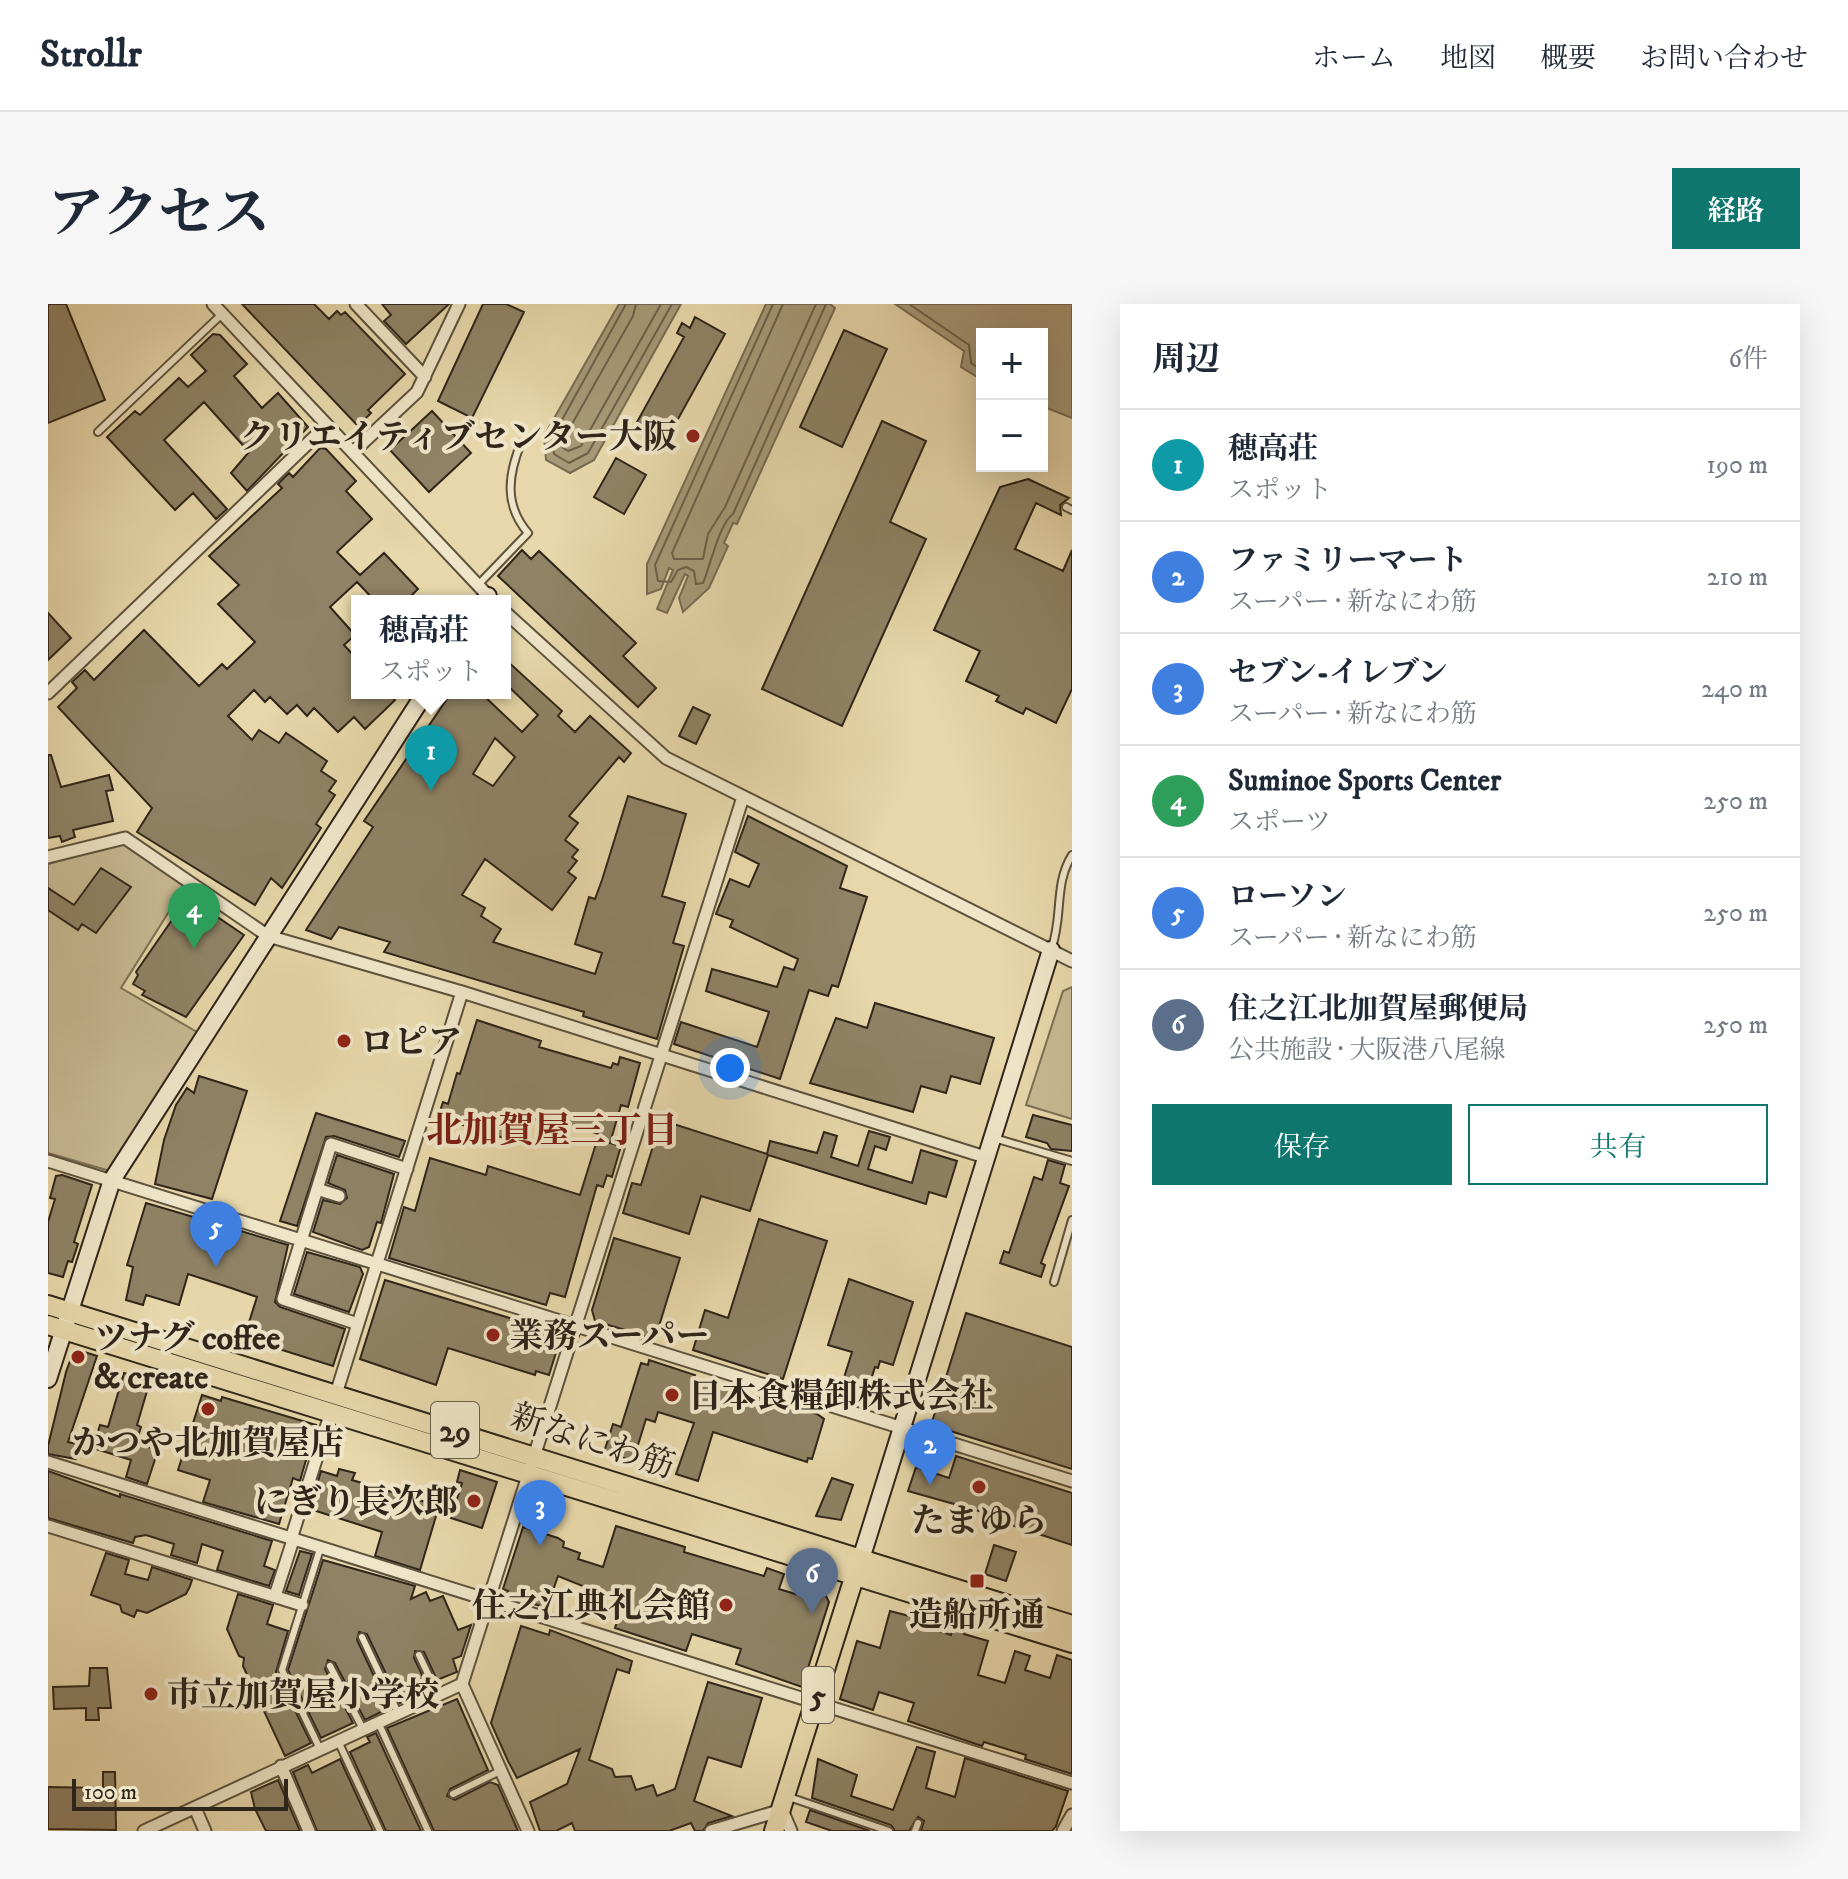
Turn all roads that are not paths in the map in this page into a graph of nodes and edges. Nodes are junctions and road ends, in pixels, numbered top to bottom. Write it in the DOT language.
graph roads {
  1 [pos="213,304"];
  2 [pos="356,304"];
  3 [pos="459,304"];
  4 [pos="222,314"];
  5 [pos="425,377"];
  6 [pos="327,425"];
  7 [pos="98,432"];
  8 [pos="521,443"];
  9 [pos="353,452"];
  10 [pos="485,595"];
  11 [pos="487,595"];
  12 [pos="511,618"];
  13 [pos="48,693"];
  14 [pos="421,699"];
  15 [pos="743,797"];
  16 [pos="1072,855"];
  17 [pos="48,857"];
  18 [pos="268,936"];
  19 [pos="1051,950"];
  20 [pos="1072,961"];
  21 [pos="462,992"];
  22 [pos="661,1054"];
  23 [pos="994,1138"];
  24 [pos="988,1158"];
  25 [pos="48,1161"];
  26 [pos="1072,1161"];
  27 [pos="407,1169"];
  28 [pos="112,1180"];
  29 [pos="317,1189"];
  30 [pos="339,1196"];
  31 [pos="1072,1220"];
  32 [pos="301,1240"];
  33 [pos="377,1264"];
  34 [pos="1054,1282"];
  35 [pos="48,1305"];
  36 [pos="60,1321"];
  37 [pos="358,1324"];
  38 [pos="576,1327"];
  39 [pos="48,1379"];
  40 [pos="333,1403"];
  41 [pos="902,1428"];
  42 [pos="535,1455"];
  43 [pos="48,1462"];
  44 [pos="529,1474"];
  45 [pos="1072,1481"];
  46 [pos="48,1526"];
  47 [pos="292,1539"];
  48 [pos="320,1549"];
  49 [pos="858,1568"];
  50 [pos="275,1596"];
  51 [pos="489,1600"];
  52 [pos="302,1605"];
  53 [pos="1072,1625"];
  54 [pos="362,1637"];
  55 [pos="1072,1643"];
  56 [pos="419,1655"];
  57 [pos="330,1666"];
  58 [pos="462,1684"];
  59 [pos="438,1695"];
  60 [pos="816,1704"];
  61 [pos="398,1713"];
  62 [pos="378,1722"];
  63 [pos="363,1729"];
  64 [pos="338,1741"];
  65 [pos="320,1749"];
  66 [pos="281,1766"];
  67 [pos="500,1771"];
  68 [pos="1072,1783"];
  69 [pos="453,1794"];
  70 [pos="784,1803"];
  71 [pos="195,1808"];
  72 [pos="1072,1815"];
  73 [pos="918,1823"];
  74 [pos="144,1831"];
  75 [pos="205,1831"];
  76 [pos="309,1831"];
  77 [pos="380,1831"];
  78 [pos="428,1831"];
  79 [pos="528,1831"];
  80 [pos="711,1831"];
  81 [pos="774,1831"];
  82 [pos="791,1831"];
  83 [pos="889,1831"];
  84 [pos="915,1831"];
  85 [pos="1063,1831"];
  1 -- 4 [label="street"];
  2 -- 5 [label="street"];
  3 -- 5 [label="street"];
  4 -- 6 [label="street"];
  4 -- 7 [label="lane"];
  5 -- 9 [label="street"];
  6 -- 9 [label="street"];
  6 -- 13 [label="street"];
  8 -- 11 [label="lane"];
  9 -- 10 [label="street"];
  12 -- 15 [label="street"];
  14 -- 18 [label="street"];
  15 -- 19 [label="street"];
  15 -- 22 [label="street"];
  16 -- 19 [label="lane"];
  17 -- 18 [label="street"];
  18 -- 21 [label="street"];
  18 -- 28 [label="street"];
  19 -- 20 [label="street"];
  19 -- 23 [label="street"];
  21 -- 22 [label="street"];
  21 -- 27 [label="street"];
  22 -- 24 [label="street"];
  22 -- 38 [label="street"];
  23 -- 24 [label="street"];
  23 -- 26 [label="lane"];
  24 -- 41 [label="street"];
  25 -- 28 [label="street"];
  27 -- 29 [label="street"];
  27 -- 33 [label="street"];
  28 -- 32 [label="street"];
  28 -- 36 [label="street"];
  29 -- 30 [label="street"];
  29 -- 32 [label="street"];
  31 -- 34 [label="lane"];
  32 -- 33 [label="street"];
  32 -- 37 [label="street"];
  33 -- 37 [label="street"];
  33 -- 38 [label="street"];
  35 -- 36 [label="main road, 新なにわ筋 / 29"];
  36 -- 39 [label="street"];
  36 -- 40 [label="main road, 新なにわ筋 / 29"];
  37 -- 40 [label="street"];
  38 -- 41 [label="street"];
  38 -- 42 [label="street"];
  40 -- 42 [label="main road, 新なにわ筋 / 29"];
  40 -- 44 [label="main road, 新なにわ筋 / 29"];
  40 -- 47 [label="street"];
  41 -- 45 [label="street"];
  41 -- 49 [label="street"];
  42 -- 44 [label="street"];
  42 -- 49 [label="main road, 新なにわ筋 / 29"];
  43 -- 47 [label="street"];
  44 -- 49 [label="main road, 新なにわ筋 / 29"];
  44 -- 51 [label="street"];
  46 -- 50 [label="street"];
  47 -- 48 [label="street"];
  47 -- 50 [label="street"];
  48 -- 51 [label="street"];
  48 -- 52 [label="lane"];
  49 -- 53 [label="main road, 新なにわ筋"];
  49 -- 55 [label="main road, 新なにわ筋"];
  49 -- 60 [label="main road, 5"];
  50 -- 52 [label="street"];
  51 -- 58 [label="street"];
  51 -- 60 [label="street"];
  52 -- 65 [label="lane"];
  54 -- 61 [label="lane"];
  56 -- 59 [label="lane"];
  57 -- 63 [label="lane"];
  58 -- 59 [label="street"];
  58 -- 67 [label="street"];
  59 -- 61 [label="street"];
  60 -- 68 [label="street"];
  60 -- 70 [label="main road, 5"];
  61 -- 62 [label="street"];
  62 -- 63 [label="street"];
  62 -- 78 [label="lane"];
  63 -- 64 [label="street"];
  64 -- 65 [label="street"];
  64 -- 77 [label="lane"];
  65 -- 66 [label="street"];
  66 -- 71 [label="street"];
  66 -- 76 [label="street"];
  67 -- 69 [label="lane"];
  67 -- 79 [label="street"];
  70 -- 80 [label="street"];
  70 -- 81 [label="main road, 5"];
  70 -- 82 [label="street"];
  70 -- 83 [label="lane"];
  71 -- 74 [label="street"];
  71 -- 75 [label="street"];
  72 -- 85 [label="street"];
  73 -- 84 [label="lane"];
}
